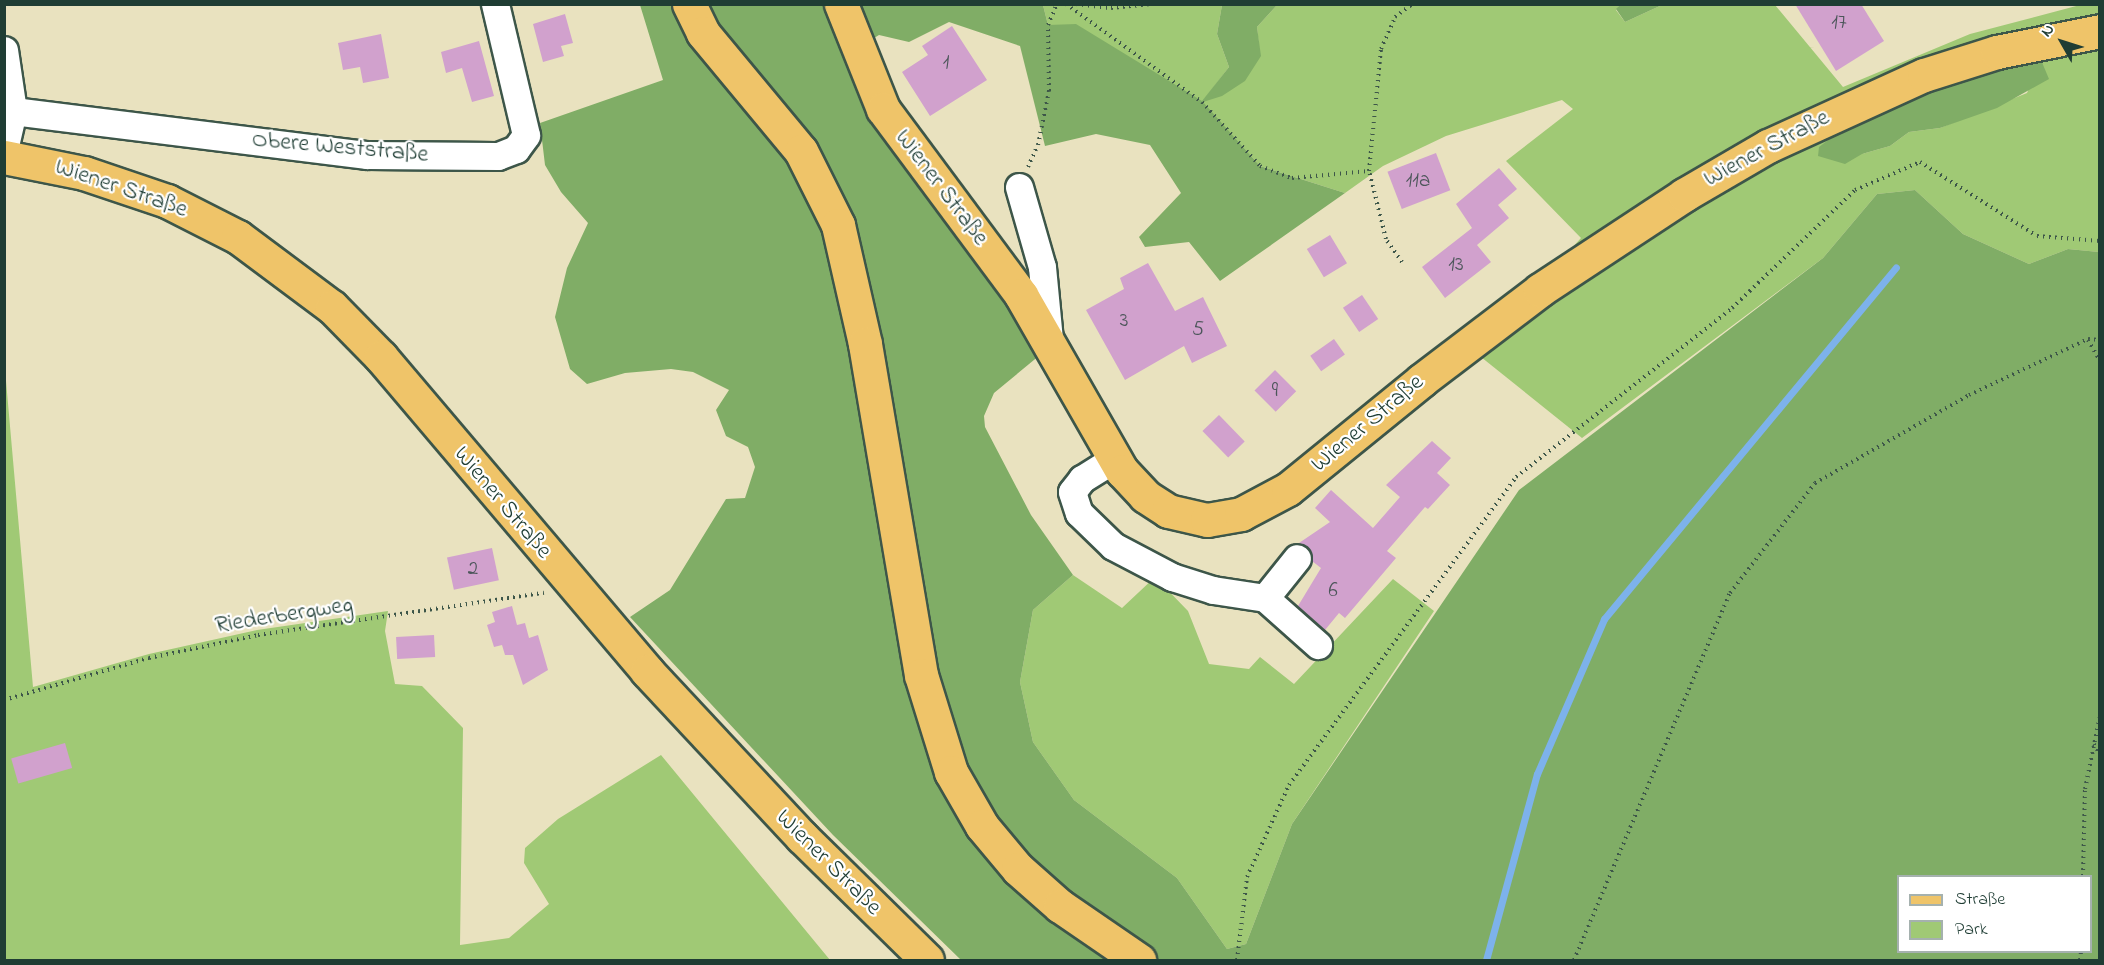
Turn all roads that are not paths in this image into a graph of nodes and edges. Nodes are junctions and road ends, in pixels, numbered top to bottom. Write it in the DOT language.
graph roads {
  1 [pos="495,4"];
  2 [pos="689,4"];
  3 [pos="841,4"];
  4 [pos="2100,31"];
  5 [pos="4,50"];
  6 [pos="13,111"];
  7 [pos="4,150"];
  8 [pos="4,157"];
  9 [pos="1019,187"];
  10 [pos="1049,340"];
  11 [pos="1114,459"];
  12 [pos="1297,558"];
  13 [pos="1265,598"];
  14 [pos="1318,645"];
  15 [pos="927,960"];
  16 [pos="1139,960"];
  1 -- 6 [label="street, Obere Weststraße"];
  2 -- 16 [label="main road"];
  3 -- 10 [label="main road, Wiener Straße"];
  4 -- 11 [label="main road, Wiener Straße"];
  5 -- 6 [label="street"];
  6 -- 7 [label="street"];
  8 -- 15 [label="main road, Wiener Straße"];
  9 -- 10 [label="street"];
  10 -- 11 [label="main road, Wiener Straße"];
  11 -- 13 [label="street"];
  12 -- 13 [label="street"];
  13 -- 14 [label="street"];
}
